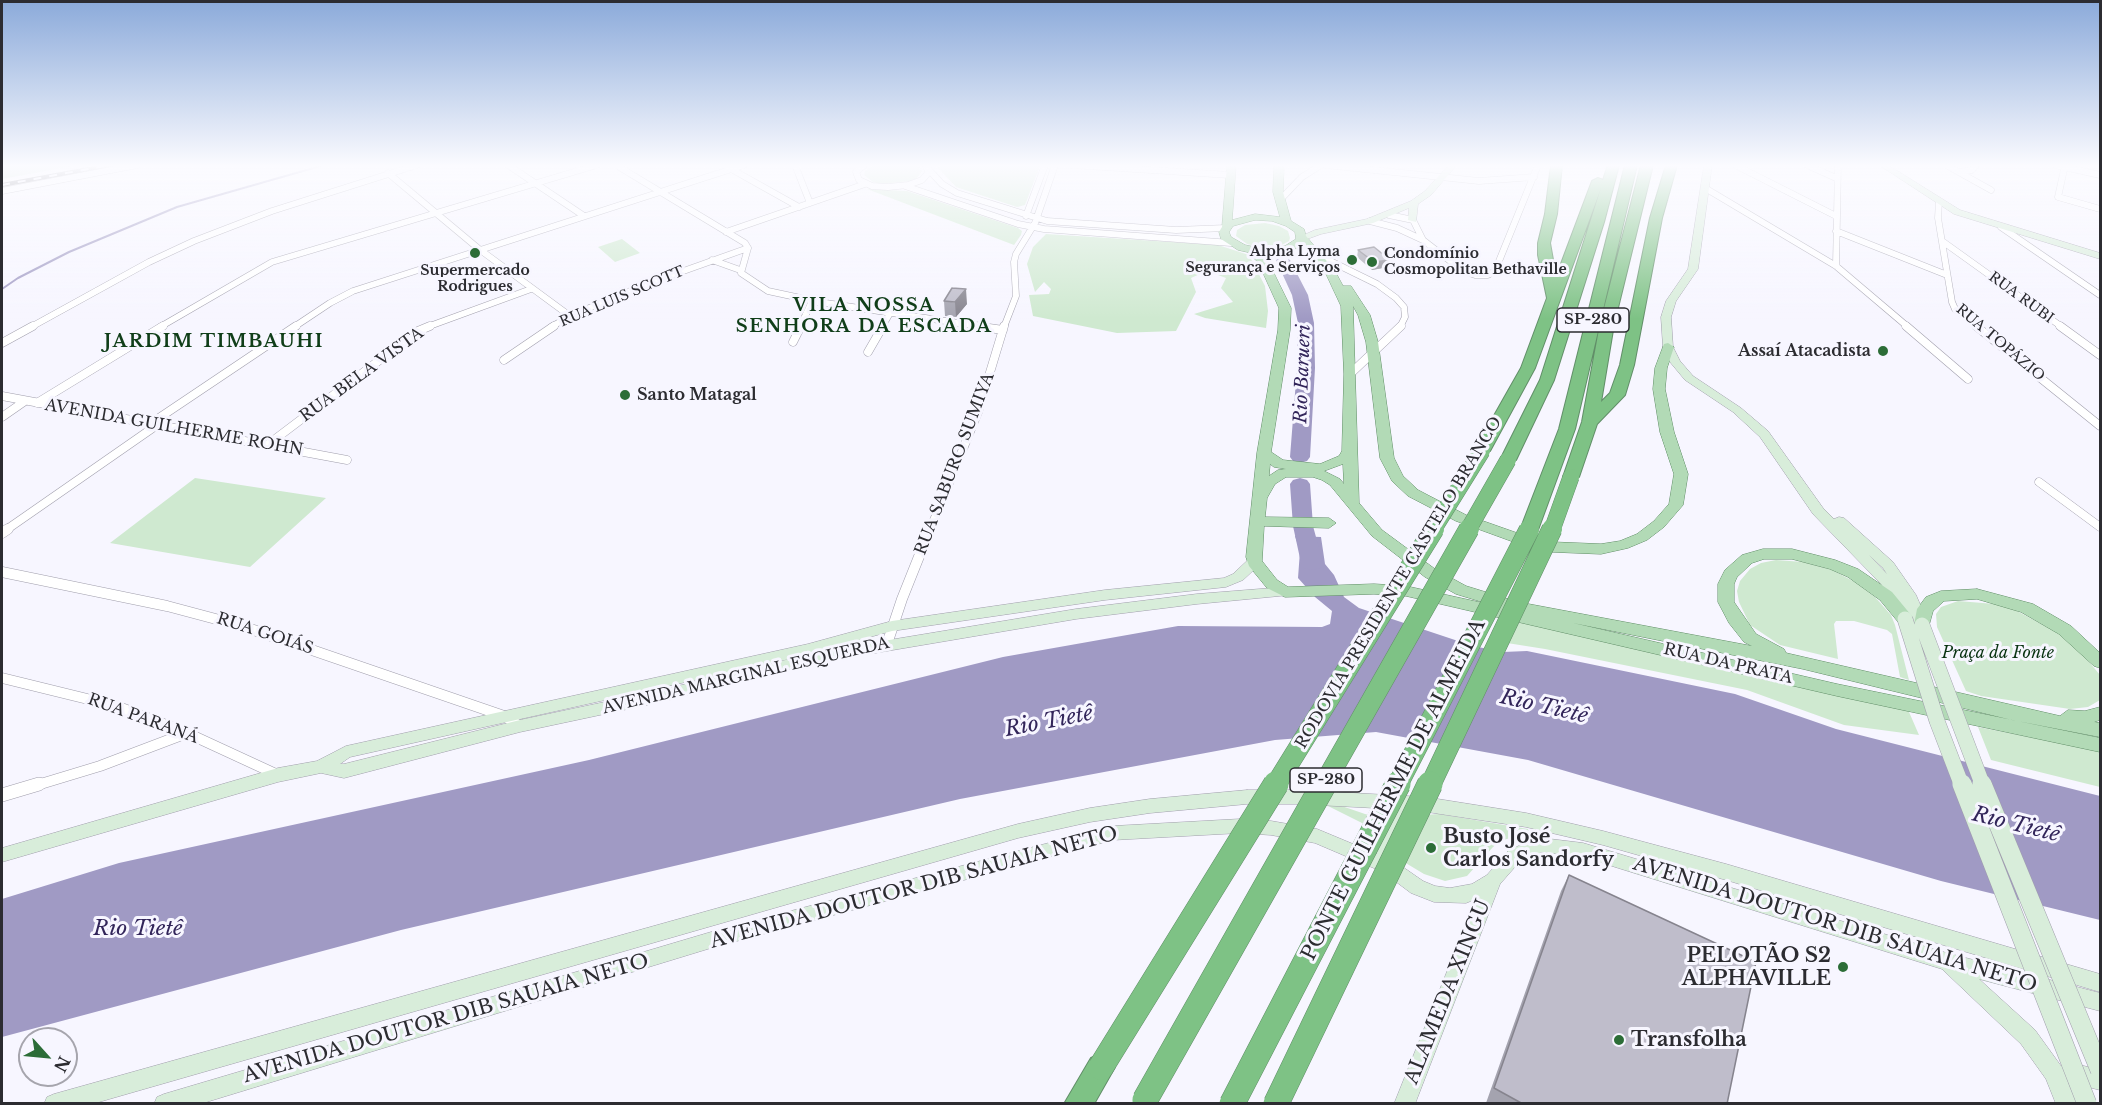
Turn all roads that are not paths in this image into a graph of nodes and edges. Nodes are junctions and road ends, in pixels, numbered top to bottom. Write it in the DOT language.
graph roads {
  1 [pos="1836,216"];
  2 [pos="258,217"];
  3 [pos="422,217"];
  4 [pos="442,217"];
  5 [pos="582,217"];
  6 [pos="701,217"];
  7 [pos="771,217"];
  8 [pos="1000,217"];
  9 [pos="1028,217"];
  10 [pos="1227,217"];
  11 [pos="1285,217"];
  12 [pos="1384,217"];
  13 [pos="1397,217"];
  14 [pos="1413,217"];
  15 [pos="1517,217"];
  16 [pos="1550,217"];
  17 [pos="1584,217"];
  18 [pos="1599,217"];
  19 [pos="1618,217"];
  20 [pos="1634,217"];
  21 [pos="1656,217"];
  22 [pos="1701,217"];
  23 [pos="1753,217"];
  24 [pos="1938,217"];
  25 [pos="1970,217"];
  26 [pos="1036,219"];
  27 [pos="1413,220"];
  28 [pos="1370,221"];
  29 [pos="1286,222"];
  30 [pos="1033,227"];
  31 [pos="1226,227"];
  32 [pos="2001,227"];
  33 [pos="1836,231"];
  34 [pos="726,232"];
  35 [pos="1300,233"];
  36 [pos="1423,240"];
  37 [pos="1942,241"];
  38 [pos="1231,243"];
  39 [pos="748,248"];
  40 [pos="479,249"];
  41 [pos="1251,250"];
  42 [pos="2100,256"];
  43 [pos="1319,257"];
  44 [pos="712,260"];
  45 [pos="1836,266"];
  46 [pos="740,270"];
  47 [pos="1947,275"];
  48 [pos="531,289"];
  49 [pos="2100,295"];
  50 [pos="1553,297"];
  51 [pos="812,301"];
  52 [pos="890,313"];
  53 [pos="570,316"];
  54 [pos="1564,325"];
  55 [pos="1003,330"];
  56 [pos="793,342"];
  57 [pos="2,343"];
  58 [pos="1668,347"];
  59 [pos="868,352"];
  60 [pos="1373,354"];
  61 [pos="2100,355"];
  62 [pos="504,360"];
  63 [pos="1350,374"];
  64 [pos="1968,379"];
  65 [pos="2,396"];
  66 [pos="25,401"];
  67 [pos="37,403"];
  68 [pos="2,417"];
  69 [pos="1590,422"];
  70 [pos="154,424"];
  71 [pos="2100,426"];
  72 [pos="266,446"];
  73 [pos="1349,451"];
  74 [pos="1264,453"];
  75 [pos="347,460"];
  76 [pos="1561,476"];
  77 [pos="2039,482"];
  78 [pos="1259,498"];
  79 [pos="1352,504"];
  80 [pos="1818,511"];
  81 [pos="1258,521"];
  82 [pos="1329,523"];
  83 [pos="2100,527"];
  84 [pos="2,533"];
  85 [pos="1254,562"];
  86 [pos="2,572"];
  87 [pos="1354,590"];
  88 [pos="1289,592"];
  89 [pos="1905,620"];
  90 [pos="1922,625"];
  91 [pos="892,626"];
  92 [pos="887,644"];
  93 [pos="2100,662"];
  94 [pos="1803,663"];
  95 [pos="2,678"];
  96 [pos="2012,713"];
  97 [pos="2100,714"];
  98 [pos="504,716"];
  99 [pos="520,726"];
  100 [pos="2100,730"];
  101 [pos="187,733"];
  102 [pos="2100,745"];
  103 [pos="321,767"];
  104 [pos="278,776"];
  105 [pos="2,795"];
  106 [pos="1410,803"];
  107 [pos="2,855"];
  108 [pos="1389,867"];
  109 [pos="1493,880"];
  110 [pos="1947,962"];
  111 [pos="2100,983"];
  112 [pos="2100,1002"];
  113 [pos="2100,1070"];
  114 [pos="2053,1072"];
  115 [pos="2100,1080"];
  116 [pos="1144,1102"];
  117 [pos="54,1104"];
  118 [pos="164,1104"];
  119 [pos="1078,1104"];
  120 [pos="1232,1104"];
  121 [pos="1276,1104"];
  122 [pos="1404,1104"];
  123 [pos="2067,1104"];
  124 [pos="2087,1104"];
  1 -- 33 [label="street"];
  2 -- 57 [label="street"];
  3 -- 67 [label="street"];
  4 -- 40 [label="street"];
  5 -- 40 [label="street"];
  6 -- 34 [label="street"];
  7 -- 34 [label="street"];
  8 -- 30 [label="street"];
  9 -- 26 [label="street"];
  10 -- 31 [label="main road"];
  11 -- 29 [label="main road"];
  12 -- 28 [label="main road"];
  13 -- 27 [label="street"];
  14 -- 27 [label="main road"];
  15 -- 36 [label="street"];
  16 -- 50 [label="highway"];
  17 -- 50 [label="highway, RODOVIA PRESIDENTE CASTELO BRANCO"];
  18 -- 54 [label="highway, RODOVIA PRESIDENTE CASTELO BRANCO / SP-280"];
  19 -- 76 [label="highway, SP-280"];
  20 -- 69 [label="highway"];
  21 -- 69 [label="highway"];
  22 -- 58 [label="main road"];
  23 -- 45 [label="street"];
  24 -- 37 [label="street, RUA TOPÁZIO"];
  25 -- 32 [label="main road"];
  26 -- 30 [label="street, RUA SABURO SUMIYA"];
  26 -- 31 [label="street"];
  27 -- 36 [label="street"];
  28 -- 35 [label="main road"];
  28 -- 36 [label="street"];
  29 -- 31 [label="main road"];
  29 -- 35 [label="main road"];
  30 -- 38 [label="street"];
  30 -- 55 [label="street, RUA SABURO SUMIYA"];
  31 -- 38 [label="main road"];
  32 -- 42 [label="main road"];
  32 -- 49 [label="street"];
  33 -- 45 [label="street"];
  33 -- 47 [label="street"];
  34 -- 39 [label="street"];
  35 -- 41 [label="main road"];
  35 -- 43 [label="main road"];
  37 -- 47 [label="street, RUA TOPÁZIO"];
  37 -- 61 [label="street, RUA RUBI"];
  38 -- 41 [label="main road"];
  39 -- 44 [label="street, RUA LUIS SCOTT"];
  39 -- 46 [label="street"];
  40 -- 48 [label="street"];
  40 -- 70 [label="street"];
  41 -- 74 [label="main road"];
  43 -- 60 [label="main road"];
  43 -- 60 [label="street"];
  43 -- 63 [label="main road"];
  44 -- 46 [label="street"];
  44 -- 53 [label="street, RUA LUIS SCOTT"];
  45 -- 64 [label="street"];
  46 -- 51 [label="street"];
  47 -- 71 [label="street, RUA TOPÁZIO"];
  48 -- 53 [label="street"];
  48 -- 72 [label="street, RUA BELA VISTA"];
  50 -- 54 [label="highway"];
  50 -- 119 [label="highway, RODOVIA PRESIDENTE CASTELO BRANCO, bridge"];
  51 -- 52 [label="street"];
  51 -- 56 [label="street"];
  52 -- 55 [label="street"];
  52 -- 59 [label="street"];
  53 -- 62 [label="street, RUA LUIS SCOTT"];
  54 -- 116 [label="highway, RODOVIA PRESIDENTE CASTELO BRANCO / SP-280, bridge"];
  55 -- 91 [label="street, RUA SABURO SUMIYA"];
  58 -- 60 [label="main road"];
  58 -- 80 [label="main road"];
  60 -- 63 [label="street"];
  63 -- 73 [label="main road"];
  65 -- 66 [label="street, AVENIDA GUILHERME ROHN"];
  66 -- 67 [label="street, AVENIDA GUILHERME ROHN"];
  66 -- 68 [label="street"];
  67 -- 70 [label="street, AVENIDA GUILHERME ROHN"];
  69 -- 76 [label="highway"];
  70 -- 72 [label="street, AVENIDA GUILHERME ROHN"];
  70 -- 84 [label="street"];
  72 -- 75 [label="street, AVENIDA GUILHERME ROHN"];
  73 -- 74 [label="main road"];
  73 -- 79 [label="main road"];
  74 -- 78 [label="main road"];
  76 -- 120 [label="highway, PONTE GUILHERME DE ALMEIDA / SP-280, bridge"];
  76 -- 121 [label="highway, bridge"];
  77 -- 83 [label="street"];
  78 -- 79 [label="main road, RUA DA PRATA"];
  78 -- 81 [label="main road"];
  79 -- 94 [label="main road, RUA DA PRATA"];
  80 -- 89 [label="main road"];
  80 -- 90 [label="main road"];
  81 -- 82 [label="main road"];
  81 -- 85 [label="main road"];
  85 -- 88 [label="main road"];
  85 -- 91 [label="main road, AVENIDA MARGINAL ESQUERDA"];
  86 -- 98 [label="street, RUA GOIÁS"];
  87 -- 88 [label="main road, AVENIDA MARGINAL ESQUERDA"];
  87 -- 102 [label="main road, RUA DA PRATA"];
  88 -- 92 [label="main road, AVENIDA MARGINAL ESQUERDA"];
  89 -- 94 [label="main road"];
  89 -- 124 [label="main road, bridge"];
  90 -- 93 [label="main road"];
  90 -- 113 [label="main road, bridge"];
  91 -- 92 [label="street, RUA SABURO SUMIYA"];
  91 -- 98 [label="main road, AVENIDA MARGINAL ESQUERDA"];
  92 -- 99 [label="main road, AVENIDA MARGINAL ESQUERDA"];
  94 -- 96 [label="main road, RUA DA PRATA"];
  95 -- 101 [label="street, RUA PARANÁ"];
  96 -- 97 [label="main road"];
  96 -- 100 [label="main road, RUA DA PRATA"];
  98 -- 99 [label="street, RUA GOIÁS"];
  98 -- 103 [label="main road, AVENIDA MARGINAL ESQUERDA"];
  99 -- 103 [label="main road, AVENIDA MARGINAL ESQUERDA"];
  101 -- 104 [label="street, RUA PARANÁ"];
  101 -- 105 [label="street"];
  103 -- 104 [label="main road, AVENIDA MARGINAL ESQUERDA"];
  104 -- 107 [label="main road, AVENIDA MARGINAL ESQUERDA"];
  106 -- 108 [label="main road"];
  106 -- 111 [label="main road, AVENIDA DOUTOR DIB SAUAIA NETO"];
  106 -- 117 [label="main road, AVENIDA DOUTOR DIB SAUAIA NETO"];
  108 -- 109 [label="main road, AVENIDA DOUTOR DIB SAUAIA NETO"];
  108 -- 118 [label="main road, AVENIDA DOUTOR DIB SAUAIA NETO"];
  109 -- 110 [label="main road, AVENIDA DOUTOR DIB SAUAIA NETO"];
  109 -- 122 [label="main road, ALAMEDA XINGU"];
  110 -- 112 [label="main road, AVENIDA DOUTOR DIB SAUAIA NETO"];
  110 -- 114 [label="main road"];
  114 -- 115 [label="main road"];
  114 -- 123 [label="main road"];
}
